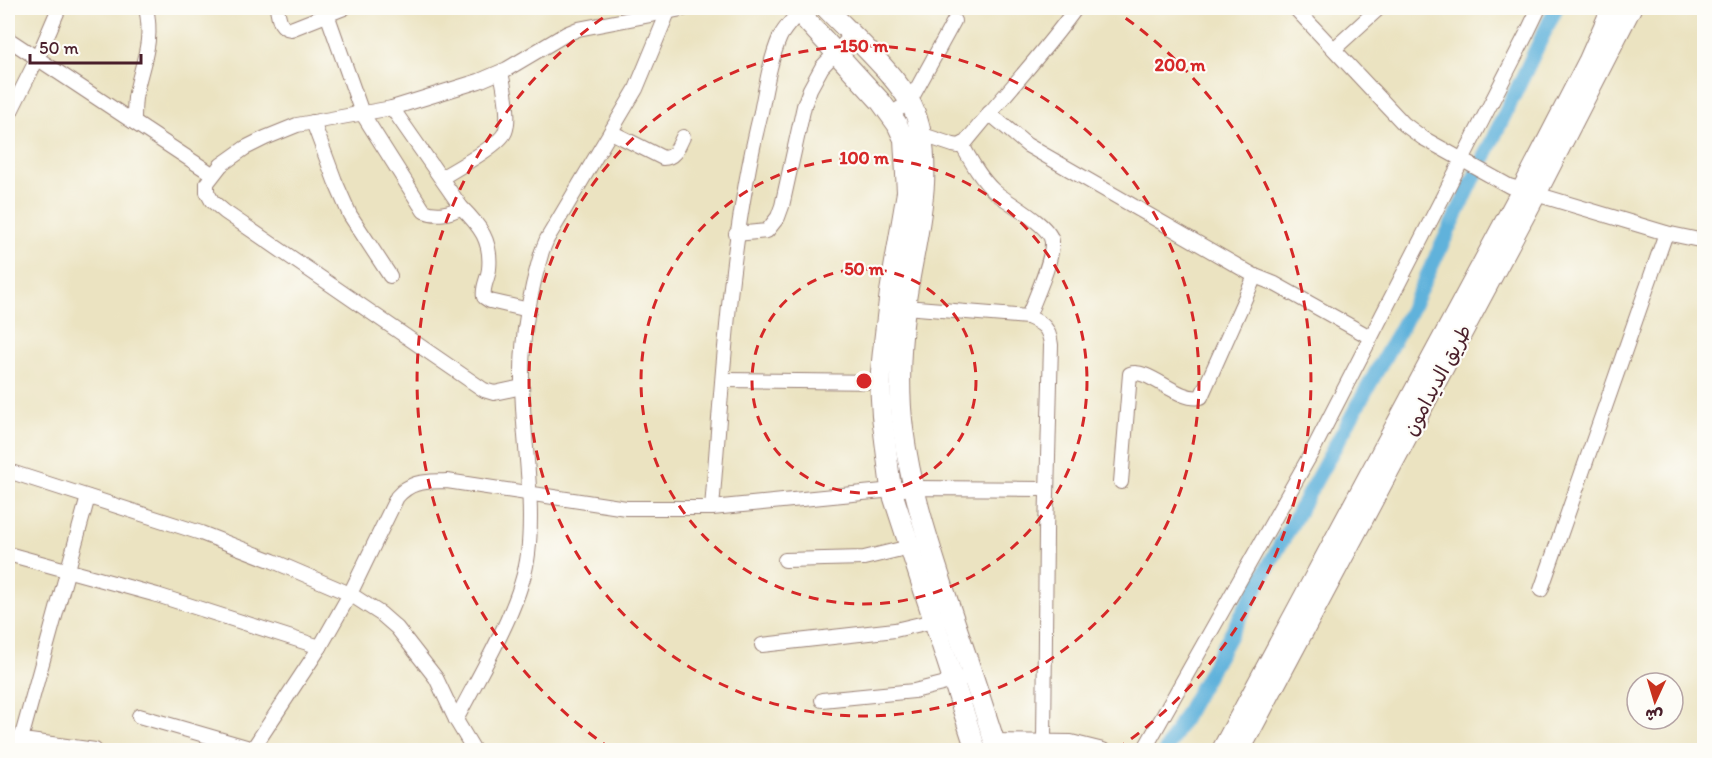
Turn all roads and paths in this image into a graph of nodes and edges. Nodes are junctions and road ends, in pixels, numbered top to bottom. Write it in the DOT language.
graph roads {
  1 [pos="59,8"];
  2 [pos="146,8"];
  3 [pos="277,8"];
  4 [pos="344,8"];
  5 [pos="687,8"];
  6 [pos="826,8"];
  7 [pos="1076,8"];
  8 [pos="1298,8"];
  9 [pos="1379,8"];
  10 [pos="1539,8"];
  11 [pos="1612,8"];
  12 [pos="1631,8"];
  13 [pos="797,10"];
  14 [pos="668,12"];
  15 [pos="630,13"];
  16 [pos="327,14"];
  17 [pos="954,21"];
  18 [pos="852,35"];
  19 [pos="8,39"];
  20 [pos="1334,50"];
  21 [pos="836,52"];
  22 [pos="37,59"];
  23 [pos="501,72"];
  24 [pos="909,103"];
  25 [pos="392,108"];
  26 [pos="362,113"];
  27 [pos="989,113"];
  28 [pos="8,117"];
  29 [pos="895,121"];
  30 [pos="134,122"];
  31 [pos="313,122"];
  32 [pos="611,132"];
  33 [pos="921,134"];
  34 [pos="683,137"];
  35 [pos="962,145"];
  36 [pos="1467,164"];
  37 [pos="212,174"];
  38 [pos="441,178"];
  39 [pos="1522,190"];
  40 [pos="461,207"];
  41 [pos="1666,233"];
  42 [pos="736,234"];
  43 [pos="1704,241"];
  44 [pos="390,276"];
  45 [pos="1255,276"];
  46 [pos="905,307"];
  47 [pos="529,310"];
  48 [pos="1028,317"];
  49 [pos="1370,337"];
  50 [pos="723,380"];
  51 [pos="880,382"];
  52 [pos="522,387"];
  53 [pos="8,471"];
  54 [pos="1121,482"];
  55 [pos="913,488"];
  56 [pos="891,489"];
  57 [pos="1047,489"];
  58 [pos="529,493"];
  59 [pos="88,497"];
  60 [pos="712,508"];
  61 [pos="920,544"];
  62 [pos="8,554"];
  63 [pos="785,560"];
  64 [pos="67,570"];
  65 [pos="1541,590"];
  66 [pos="350,594"];
  67 [pos="944,618"];
  68 [pos="762,645"];
  69 [pos="320,647"];
  70 [pos="963,679"];
  71 [pos="822,700"];
  72 [pos="139,716"];
  73 [pos="456,720"];
  74 [pos="1242,727"];
  75 [pos="14,738"];
  76 [pos="1044,740"];
  77 [pos="995,746"];
  78 [pos="96,750"];
  79 [pos="252,750"];
  80 [pos="474,750"];
  81 [pos="976,750"];
  82 [pos="1103,750"];
  83 [pos="1144,750"];
  84 [pos="1222,750"];
  85 [pos="1240,750"];
  1 -- 22 [label="street"];
  2 -- 30 [label="street"];
  3 -- 16 [label="street"];
  4 -- 16 [label="street"];
  5 -- 14 [label="street"];
  6 -- 18 [label="street"];
  7 -- 27 [label="street"];
  8 -- 20 [label="street"];
  9 -- 20 [label="street"];
  10 -- 36 [label="street"];
  11 -- 39 [label="street, طريق الديدامون"];
  12 -- 39 [label="street, طريق الديدامون"];
  13 -- 21 [label="street"];
  13 -- 42 [label="street"];
  14 -- 15 [label="street"];
  14 -- 32 [label="street"];
  15 -- 23 [label="street"];
  16 -- 26 [label="street"];
  17 -- 24 [label="street"];
  18 -- 21 [label="street"];
  18 -- 24 [label="street"];
  19 -- 22 [label="street"];
  20 -- 36 [label="street"];
  21 -- 29 [label="street"];
  21 -- 42 [label="street"];
  22 -- 28 [label="street"];
  22 -- 30 [label="street"];
  23 -- 25 [label="street"];
  23 -- 38 [label="street"];
  24 -- 29 [label="street"];
  24 -- 33 [label="street"];
  25 -- 26 [label="street"];
  25 -- 38 [label="street"];
  26 -- 31 [label="street"];
  26 -- 40 [label="street"];
  27 -- 35 [label="street"];
  27 -- 45 [label="street"];
  29 -- 33 [label="street"];
  29 -- 51 [label="street"];
  30 -- 37 [label="street"];
  31 -- 37 [label="street"];
  31 -- 44 [label="street"];
  32 -- 34 [label="street"];
  32 -- 47 [label="street"];
  33 -- 35 [label="street"];
  33 -- 46 [label="street"];
  35 -- 48 [label="street"];
  36 -- 39 [label="street"];
  36 -- 49 [label="street"];
  37 -- 52 [label="street"];
  38 -- 40 [label="street"];
  39 -- 41 [label="street"];
  39 -- 74 [label="street, طريق الديدامون"];
  40 -- 47 [label="street"];
  41 -- 43 [label="street"];
  41 -- 65 [label="street"];
  42 -- 50 [label="street"];
  45 -- 49 [label="street"];
  45 -- 54 [label="street"];
  46 -- 48 [label="street"];
  46 -- 55 [label="street"];
  47 -- 52 [label="street"];
  48 -- 57 [label="street"];
  49 -- 83 [label="street"];
  50 -- 51 [label="street"];
  50 -- 60 [label="street"];
  51 -- 56 [label="street"];
  52 -- 58 [label="street"];
  53 -- 59 [label="street"];
  55 -- 56 [label="street"];
  55 -- 57 [label="street"];
  55 -- 61 [label="street"];
  56 -- 60 [label="street"];
  56 -- 61 [label="street"];
  57 -- 76 [label="street"];
  58 -- 60 [label="street"];
  58 -- 66 [label="street"];
  58 -- 73 [label="street"];
  59 -- 64 [label="street"];
  59 -- 66 [label="street"];
  61 -- 63 [label="street"];
  61 -- 67 [label="street"];
  62 -- 64 [label="street"];
  64 -- 69 [label="street"];
  64 -- 75 [label="street"];
  66 -- 69 [label="street"];
  66 -- 73 [label="street"];
  67 -- 68 [label="street"];
  67 -- 70 [label="street"];
  69 -- 79 [label="street"];
  70 -- 71 [label="street"];
  70 -- 77 [label="street"];
  70 -- 81 [label="street"];
  72 -- 79 [label="street"];
  73 -- 80 [label="street"];
  74 -- 84 [label="street, طريق الديدامون"];
  74 -- 85 [label="street, طريق الديدامون"];
  75 -- 78 [label="street"];
  76 -- 77 [label="street"];
  76 -- 82 [label="street"];
}
